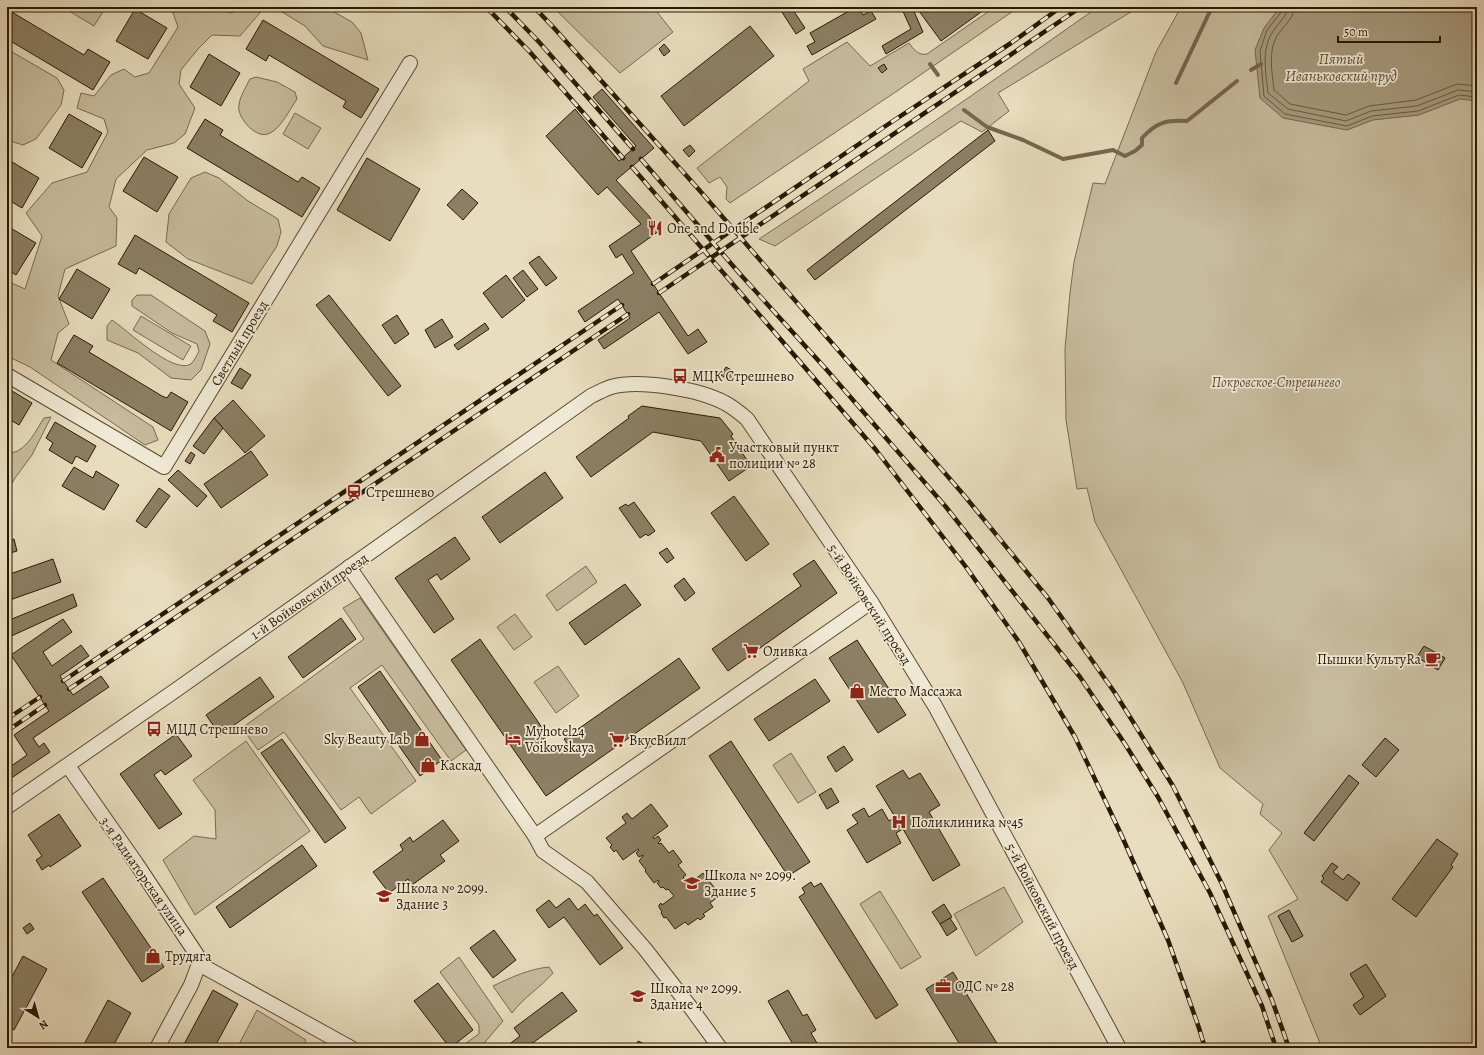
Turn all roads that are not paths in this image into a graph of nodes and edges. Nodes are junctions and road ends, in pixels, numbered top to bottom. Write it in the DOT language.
graph roads {
  1 [pos="410,63"];
  2 [pos="7,375"];
  3 [pos="612,387"];
  4 [pos="349,567"];
  5 [pos="871,602"];
  6 [pos="68,766"];
  7 [pos="7,807"];
  8 [pos="534,836"];
  9 [pos="199,964"];
  10 [pos="157,1048"];
  11 [pos="351,1048"];
  12 [pos="720,1048"];
  13 [pos="1119,1048"];
  1 -- 2 [label="street, Светлый проезд"];
  3 -- 4 [label="street, 1-й Войковский проезд"];
  3 -- 5 [label="street, 5-й Войковский проезд"];
  4 -- 6 [label="street, 1-й Войковский проезд"];
  4 -- 8 [label="street"];
  5 -- 8 [label="street"];
  5 -- 13 [label="street, 5-й Войковский проезд"];
  6 -- 7 [label="street, 1-й Войковский проезд"];
  6 -- 9 [label="street, 3-я Радиаторская улица"];
  8 -- 12 [label="street"];
  9 -- 10 [label="street"];
  9 -- 11 [label="street"];
}
